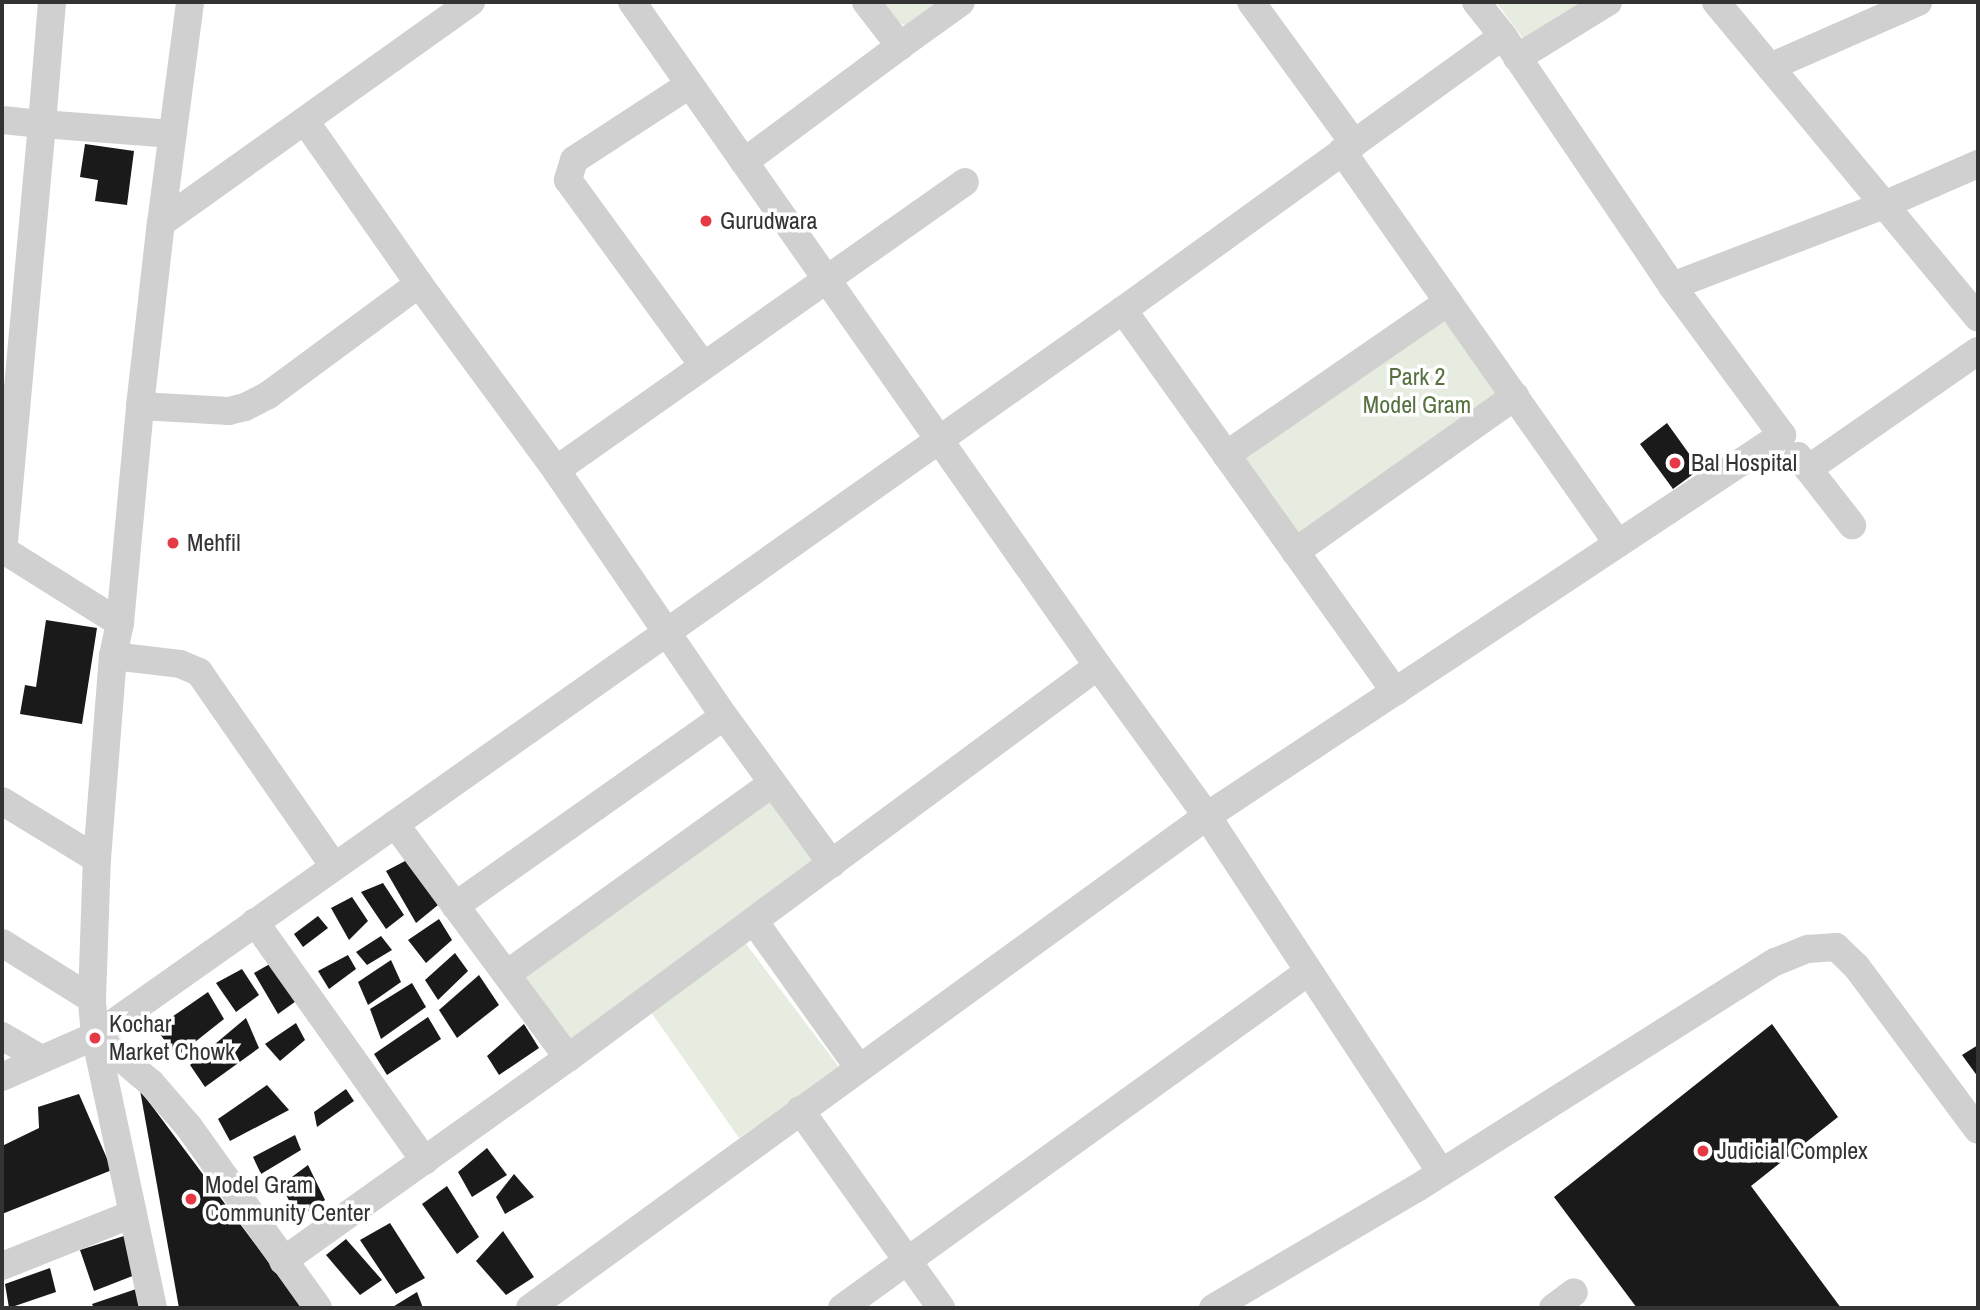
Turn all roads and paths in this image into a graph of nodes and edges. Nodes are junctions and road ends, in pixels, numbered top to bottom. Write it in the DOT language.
graph roads {
  1 [pos="52,2"];
  2 [pos="190,2"];
  3 [pos="471,2"];
  4 [pos="632,2"];
  5 [pos="866,2"];
  6 [pos="961,2"];
  7 [pos="1251,2"];
  8 [pos="1476,2"];
  9 [pos="1608,2"];
  10 [pos="1716,2"];
  11 [pos="1918,2"];
  12 [pos="901,46"];
  13 [pos="1510,47"];
  14 [pos="1770,68"];
  15 [pos="689,85"];
  16 [pos="2,120"];
  17 [pos="305,121"];
  18 [pos="42,124"];
  19 [pos="173,134"];
  20 [pos="1348,147"];
  21 [pos="744,162"];
  22 [pos="1978,164"];
  23 [pos="965,182"];
  24 [pos="1884,205"];
  25 [pos="161,223"];
  26 [pos="828,280"];
  27 [pos="419,284"];
  28 [pos="1672,286"];
  29 [pos="1448,302"];
  30 [pos="1123,310"];
  31 [pos="1978,318"];
  32 [pos="1978,351"];
  33 [pos="703,365"];
  34 [pos="1515,396"];
  35 [pos="140,406"];
  36 [pos="1782,435"];
  37 [pos="941,440"];
  38 [pos="1226,455"];
  39 [pos="1808,469"];
  40 [pos="556,470"];
  41 [pos="1852,525"];
  42 [pos="1619,543"];
  43 [pos="3,550"];
  44 [pos="1295,552"];
  45 [pos="120,623"];
  46 [pos="665,631"];
  47 [pos="113,656"];
  48 [pos="1098,666"];
  49 [pos="1395,692"];
  50 [pos="724,716"];
  51 [pos="773,783"];
  52 [pos="2,801"];
  53 [pos="1207,816"];
  54 [pos="395,824"];
  55 [pos="97,859"];
  56 [pos="832,864"];
  57 [pos="334,866"];
  58 [pos="455,906"];
  59 [pos="754,921"];
  60 [pos="255,922"];
  61 [pos="2,943"];
  62 [pos="1308,972"];
  63 [pos="507,974"];
  64 [pos="92,999"];
  65 [pos="2,1036"];
  66 [pos="95,1036"];
  67 [pos="568,1058"];
  68 [pos="41,1059"];
  69 [pos="859,1068"];
  70 [pos="2,1077"];
  71 [pos="800,1110"];
  72 [pos="1978,1130"];
  73 [pos="425,1161"];
  74 [pos="1441,1172"];
  75 [pos="133,1214"];
  76 [pos="283,1261"];
  77 [pos="908,1261"];
  78 [pos="2,1266"];
  79 [pos="153,1308"];
  80 [pos="318,1308"];
  81 [pos="530,1308"];
  82 [pos="842,1308"];
  83 [pos="942,1308"];
  84 [pos="1213,1308"];
  1 -- 18 [label="street"];
  2 -- 19 [label="street"];
  3 -- 17 [label="street"];
  4 -- 15 [label="street"];
  5 -- 12 [label="street"];
  6 -- 12 [label="street"];
  7 -- 20 [label="street"];
  8 -- 13 [label="street"];
  9 -- 13 [label="street"];
  10 -- 14 [label="street"];
  11 -- 14 [label="street"];
  12 -- 21 [label="street"];
  13 -- 20 [label="street"];
  13 -- 28 [label="street"];
  14 -- 24 [label="street"];
  15 -- 21 [label="street"];
  15 -- 33 [label="street"];
  16 -- 18 [label="street"];
  17 -- 25 [label="street"];
  17 -- 27 [label="street"];
  18 -- 19 [label="street"];
  18 -- 43 [label="street"];
  19 -- 25 [label="street"];
  20 -- 29 [label="street"];
  20 -- 30 [label="street"];
  21 -- 26 [label="street"];
  22 -- 24 [label="street"];
  23 -- 26 [label="street"];
  24 -- 28 [label="street"];
  24 -- 31 [label="street"];
  25 -- 35 [label="street"];
  26 -- 33 [label="street"];
  26 -- 37 [label="street"];
  27 -- 35 [label="street"];
  27 -- 40 [label="street"];
  28 -- 36 [label="street"];
  29 -- 34 [label="street"];
  29 -- 38 [label="street"];
  30 -- 37 [label="street"];
  30 -- 38 [label="street"];
  32 -- 39 [label="street"];
  33 -- 40 [label="street"];
  34 -- 42 [label="street"];
  34 -- 44 [label="street"];
  35 -- 45 [label="street"];
  36 -- 39 [label="street"];
  36 -- 42 [label="street"];
  37 -- 46 [label="street"];
  37 -- 48 [label="street"];
  38 -- 44 [label="street"];
  39 -- 41 [label="street"];
  40 -- 46 [label="street"];
  42 -- 49 [label="street"];
  43 -- 45 [label="street"];
  44 -- 49 [label="street"];
  45 -- 47 [label="street"];
  46 -- 50 [label="street"];
  46 -- 54 [label="street"];
  47 -- 55 [label="street"];
  47 -- 57 [label="street"];
  48 -- 53 [label="street"];
  48 -- 56 [label="street"];
  49 -- 53 [label="street"];
  50 -- 51 [label="street"];
  50 -- 58 [label="street"];
  51 -- 56 [label="street"];
  51 -- 63 [label="street"];
  52 -- 55 [label="street"];
  53 -- 62 [label="street"];
  53 -- 69 [label="street"];
  54 -- 57 [label="street"];
  54 -- 58 [label="street"];
  55 -- 64 [label="street"];
  56 -- 59 [label="street"];
  57 -- 60 [label="street"];
  58 -- 63 [label="street"];
  59 -- 67 [label="street"];
  59 -- 69 [label="street"];
  60 -- 66 [label="street"];
  60 -- 73 [label="street"];
  61 -- 64 [label="street"];
  62 -- 74 [label="street"];
  62 -- 77 [label="street"];
  63 -- 67 [label="street"];
  64 -- 66 [label="street"];
  65 -- 68 [label="street"];
  66 -- 68 [label="street"];
  66 -- 75 [label="street"];
  66 -- 76 [label="street"];
  67 -- 73 [label="street"];
  68 -- 70 [label="street"];
  69 -- 71 [label="street"];
  71 -- 77 [label="street"];
  71 -- 81 [label="street"];
  72 -- 74 [label="street"];
  73 -- 76 [label="street"];
  74 -- 84 [label="street"];
  75 -- 78 [label="street"];
  75 -- 79 [label="street"];
  76 -- 80 [label="street"];
  77 -- 82 [label="street"];
  77 -- 83 [label="street"];
}
